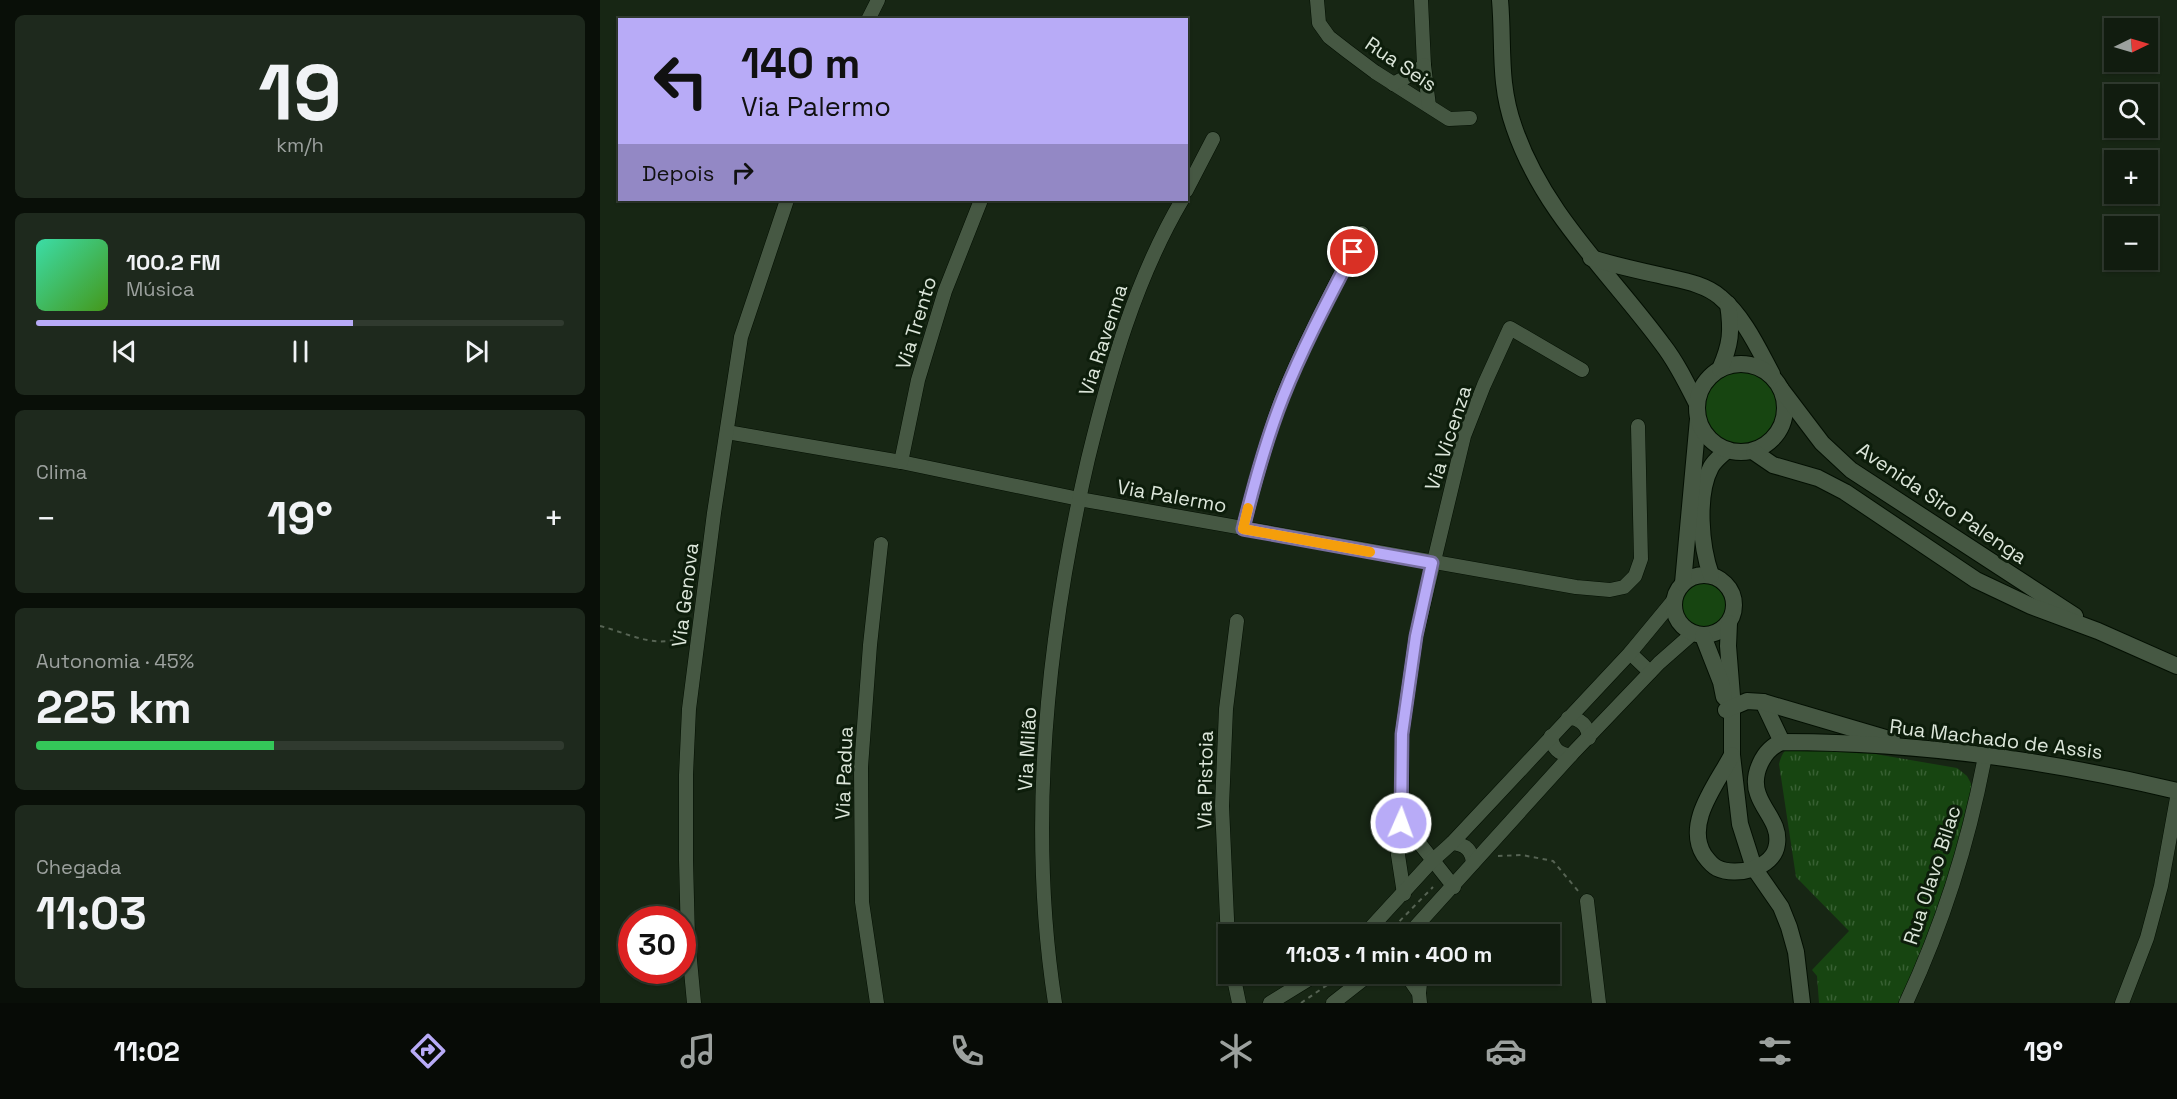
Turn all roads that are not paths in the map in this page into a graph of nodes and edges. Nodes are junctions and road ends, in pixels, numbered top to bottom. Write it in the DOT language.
graph roads {
  1 [pos="878,0"];
  2 [pos="1317,0"];
  3 [pos="1421,0"];
  4 [pos="1500,0"];
  5 [pos="869,18"];
  6 [pos="1424,65"];
  7 [pos="1393,84"];
  8 [pos="1429,106"];
  9 [pos="1470,118"];
  10 [pos="1213,140"];
  11 [pos="1188,188"];
  12 [pos="787,201"];
  13 [pos="981,201"];
  14 [pos="1181,201"];
  15 [pos="1362,233"];
  16 [pos="1590,257"];
  17 [pos="1727,303"];
  18 [pos="1720,369"];
  19 [pos="1582,370"];
  20 [pos="1777,383"];
  21 [pos="1698,412"];
  22 [pos="1638,426"];
  23 [pos="727,432"];
  24 [pos="1727,450"];
  25 [pos="1754,452"];
  26 [pos="901,462"];
  27 [pos="1079,499"];
  28 [pos="1243,529"];
  29 [pos="881,544"];
  30 [pos="1432,563"];
  31 [pos="2007,572"];
  32 [pos="1711,575"];
  33 [pos="1683,583"];
  34 [pos="1997,590"];
  35 [pos="1673,601"];
  36 [pos="1237,621"];
  37 [pos="1729,623"];
  38 [pos="2098,631"];
  39 [pos="1698,635"];
  40 [pos="1630,653"];
  41 [pos="2177,666"];
  42 [pos="1650,672"];
  43 [pos="1762,702"];
  44 [pos="1729,709"];
  45 [pos="1568,718"];
  46 [pos="1551,736"];
  47 [pos="1589,738"];
  48 [pos="1782,742"];
  49 [pos="1913,746"];
  50 [pos="1571,755"];
  51 [pos="1732,755"];
  52 [pos="1985,756"];
  53 [pos="2177,791"];
  54 [pos="2177,798"];
  55 [pos="1402,807"];
  56 [pos="1452,843"];
  57 [pos="1432,861"];
  58 [pos="1473,863"];
  59 [pos="1754,868"];
  60 [pos="1454,887"];
  61 [pos="1404,894"];
  62 [pos="1587,902"];
  63 [pos="1427,916"];
  64 [pos="1227,924"];
  65 [pos="1380,924"];
  66 [pos="1419,924"];
  67 [pos="1426,924"];
  68 [pos="1235,984"];
  69 [pos="1301,984"];
  70 [pos="1357,984"];
  71 [pos="1412,984"];
  72 [pos="1420,998"];
  73 [pos="694,1003"];
  74 [pos="877,1003"];
  75 [pos="1055,1003"];
  76 [pos="1239,1003"];
  77 [pos="1270,1003"];
  78 [pos="1333,1003"];
  79 [pos="1599,1003"];
  80 [pos="1802,1003"];
  81 [pos="1906,1003"];
  82 [pos="2122,1003"];
  1 -- 5 [label="street"];
  2 -- 7 [label="street, Rua Seis"];
  3 -- 6 [label="street"];
  4 -- 16 [label="main road"];
  6 -- 7 [label="street"];
  6 -- 8 [label="street"];
  7 -- 8 [label="street, Rua Seis"];
  8 -- 9 [label="street, Rua Seis"];
  10 -- 11 [label="street"];
  12 -- 23 [label="street, Via Genova"];
  13 -- 26 [label="street, Via Trento"];
  14 -- 27 [label="street, Via Ravenna"];
  15 -- 28 [label="street"];
  16 -- 17 [label="main road"];
  16 -- 21 [label="main road"];
  17 -- 18 [label="main road"];
  17 -- 20 [label="main road, Avenida Siro Palenga"];
  18 -- 20 [label="main road"];
  18 -- 21 [label="main road"];
  19 -- 30 [label="street, Via Vicenza"];
  20 -- 25 [label="main road"];
  20 -- 31 [label="main road, Avenida Siro Palenga"];
  21 -- 24 [label="main road"];
  21 -- 33 [label="main road"];
  22 -- 30 [label="street, Via Palermo"];
  23 -- 26 [label="street, Via Palermo"];
  23 -- 73 [label="street, Via Genova"];
  24 -- 25 [label="main road"];
  24 -- 32 [label="main road"];
  25 -- 34 [label="main road, Avenida Siro Palenga"];
  26 -- 27 [label="street, Via Palermo"];
  27 -- 28 [label="street, Via Palermo"];
  27 -- 75 [label="street, Via Milão"];
  28 -- 30 [label="street, Via Palermo"];
  29 -- 74 [label="street, Via Padua"];
  30 -- 55 [label="street, Via Vicenza"];
  31 -- 34 [label="main road"];
  31 -- 38 [label="main road, Avenida Siro Palenga"];
  32 -- 33 [label="main road"];
  32 -- 37 [label="main road"];
  33 -- 35 [label="main road"];
  34 -- 38 [label="main road, Avenida Siro Palenga"];
  35 -- 39 [label="main road"];
  35 -- 40 [label="street"];
  36 -- 64 [label="street, Via Pistoia"];
  37 -- 39 [label="main road"];
  37 -- 44 [label="main road"];
  38 -- 41 [label="main road, Avenida Siro Palenga"];
  39 -- 42 [label="street"];
  39 -- 44 [label="main road"];
  40 -- 42 [label="street"];
  40 -- 45 [label="street"];
  42 -- 47 [label="street"];
  43 -- 44 [label="main road"];
  43 -- 48 [label="main road"];
  43 -- 49 [label="main road"];
  44 -- 51 [label="main road"];
  45 -- 46 [label="street"];
  45 -- 47 [label="street"];
  46 -- 50 [label="street"];
  46 -- 56 [label="street"];
  47 -- 50 [label="street"];
  48 -- 49 [label="main road, Rua Machado de Assis"];
  48 -- 59 [label="main road"];
  49 -- 52 [label="main road, Rua Machado de Assis"];
  50 -- 58 [label="street"];
  51 -- 59 [label="main road"];
  51 -- 59 [label="main road"];
  52 -- 53 [label="main road, Rua Machado de Assis"];
  52 -- 81 [label="street, Rua Olavo Bilac"];
  54 -- 82 [label="street"];
  55 -- 57 [label="street"];
  55 -- 61 [label="street, Via Vicenza"];
  56 -- 57 [label="street"];
  56 -- 58 [label="street"];
  57 -- 60 [label="street"];
  57 -- 61 [label="street"];
  58 -- 60 [label="street"];
  59 -- 80 [label="main road"];
  60 -- 63 [label="street"];
  61 -- 65 [label="street"];
  62 -- 79 [label="street"];
  63 -- 66 [label="street"];
  63 -- 67 [label="street"];
  68 -- 76 [label="street"];
  69 -- 77 [label="street"];
  70 -- 78 [label="street"];
  71 -- 72 [label="street"];
}
